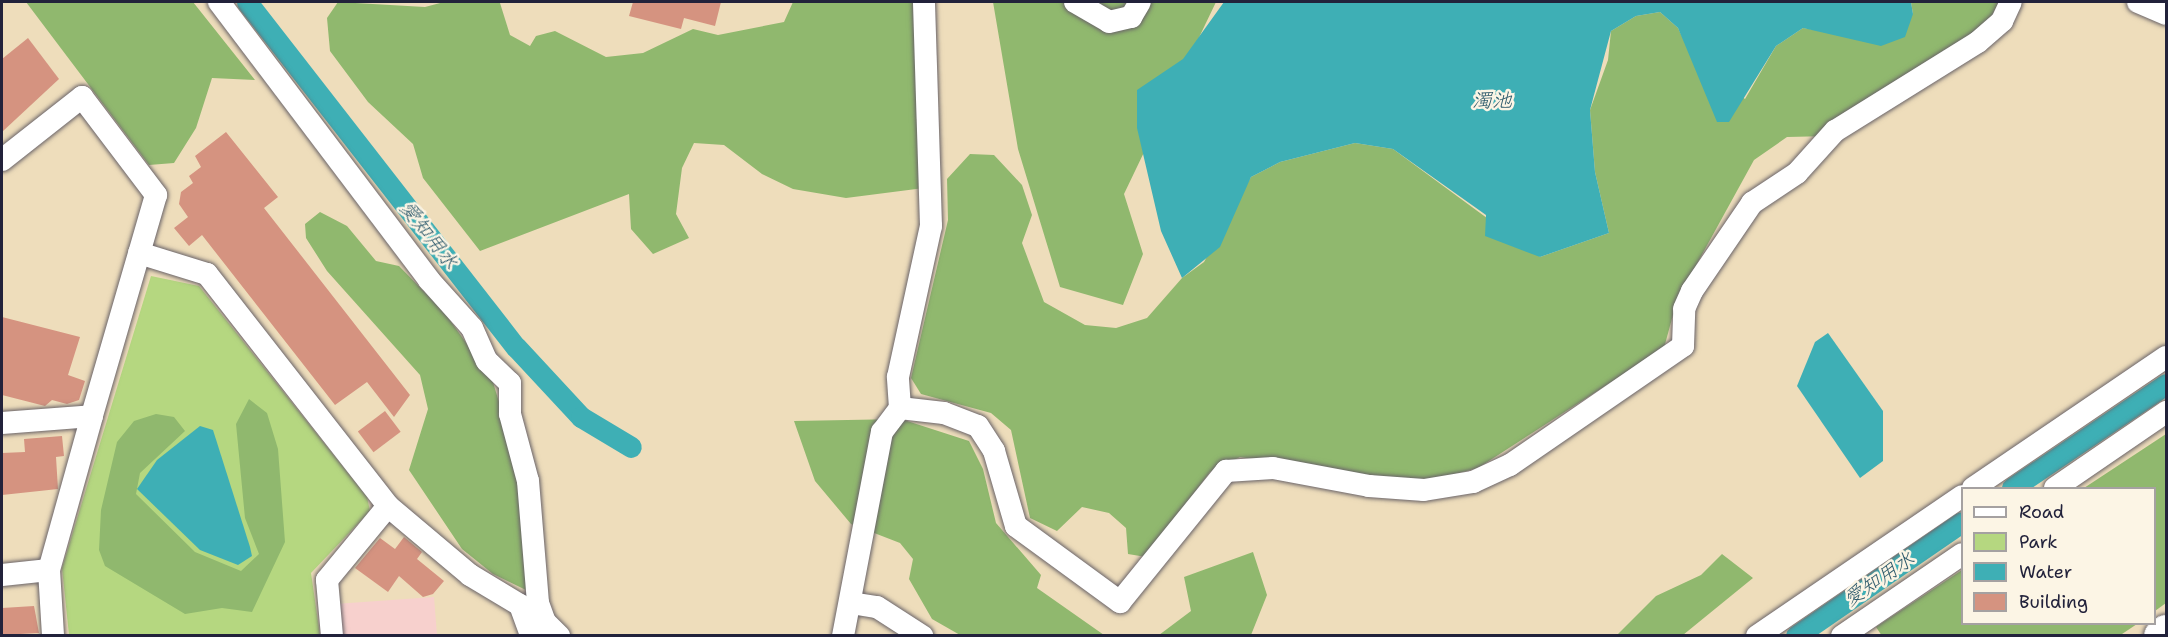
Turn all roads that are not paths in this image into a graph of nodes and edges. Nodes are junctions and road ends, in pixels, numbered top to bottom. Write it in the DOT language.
graph roads {
  1 [pos="219,2"];
  2 [pos="924,2"];
  3 [pos="1075,2"];
  4 [pos="1140,2"];
  5 [pos="2012,2"];
  6 [pos="2138,2"];
  7 [pos="2166,14"];
  8 [pos="2,160"];
  9 [pos="139,253"];
  10 [pos="2166,357"];
  11 [pos="900,408"];
  12 [pos="2166,412"];
  13 [pos="92,416"];
  14 [pos="2,423"];
  15 [pos="1976,487"];
  16 [pos="2058,487"];
  17 [pos="1961,497"];
  18 [pos="388,506"];
  19 [pos="1961,555"];
  20 [pos="50,570"];
  21 [pos="2,575"];
  22 [pos="850,603"];
  23 [pos="2166,631"];
  24 [pos="53,636"];
  25 [pos="332,636"];
  26 [pos="531,636"];
  27 [pos="559,636"];
  28 [pos="843,636"];
  29 [pos="922,636"];
  30 [pos="1757,636"];
  31 [pos="1842,636"];
  32 [pos="2160,636"];
  1 -- 27 [label="street"];
  2 -- 11 [label="street"];
  3 -- 4 [label="street"];
  5 -- 11 [label="street"];
  6 -- 7 [label="street"];
  8 -- 9 [label="street"];
  9 -- 13 [label="street"];
  9 -- 18 [label="street"];
  10 -- 15 [label="street"];
  11 -- 22 [label="street"];
  12 -- 16 [label="street"];
  13 -- 14 [label="street"];
  13 -- 20 [label="street"];
  17 -- 30 [label="street"];
  18 -- 25 [label="street"];
  18 -- 26 [label="street"];
  19 -- 31 [label="street"];
  20 -- 21 [label="street"];
  20 -- 24 [label="street"];
  22 -- 28 [label="street"];
  22 -- 29 [label="street"];
  23 -- 32 [label="street"];
}
